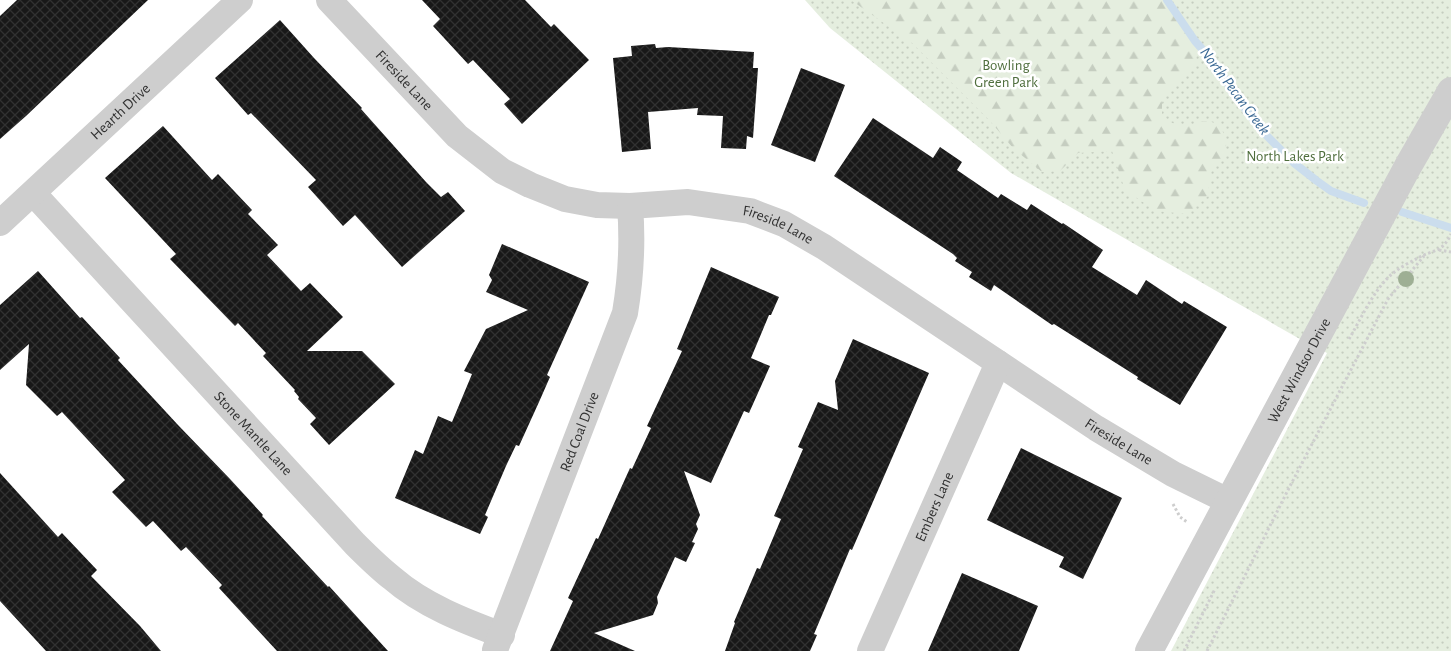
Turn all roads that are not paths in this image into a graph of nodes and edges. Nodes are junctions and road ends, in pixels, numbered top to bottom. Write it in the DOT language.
graph roads {
  1 [pos="240,0"];
  2 [pos="329,0"];
  3 [pos="1451,91"];
  4 [pos="33,194"];
  5 [pos="630,206"];
  6 [pos="0,223"];
  7 [pos="998,363"];
  8 [pos="1228,501"];
  9 [pos="498,643"];
  10 [pos="870,651"];
  11 [pos="1149,651"];
  1 -- 4 [label="street, Hearth Drive"];
  2 -- 5 [label="street, Fireside Lane"];
  3 -- 8 [label="street, West Windsor Drive"];
  4 -- 6 [label="street, Hearth Drive"];
  4 -- 9 [label="street, Stone Mantle Lane"];
  5 -- 7 [label="street, Fireside Lane"];
  5 -- 9 [label="street, Red Coal Drive"];
  7 -- 8 [label="street, Fireside Lane"];
  7 -- 10 [label="street, Embers Lane"];
  8 -- 11 [label="street, West Windsor Drive"];
}
